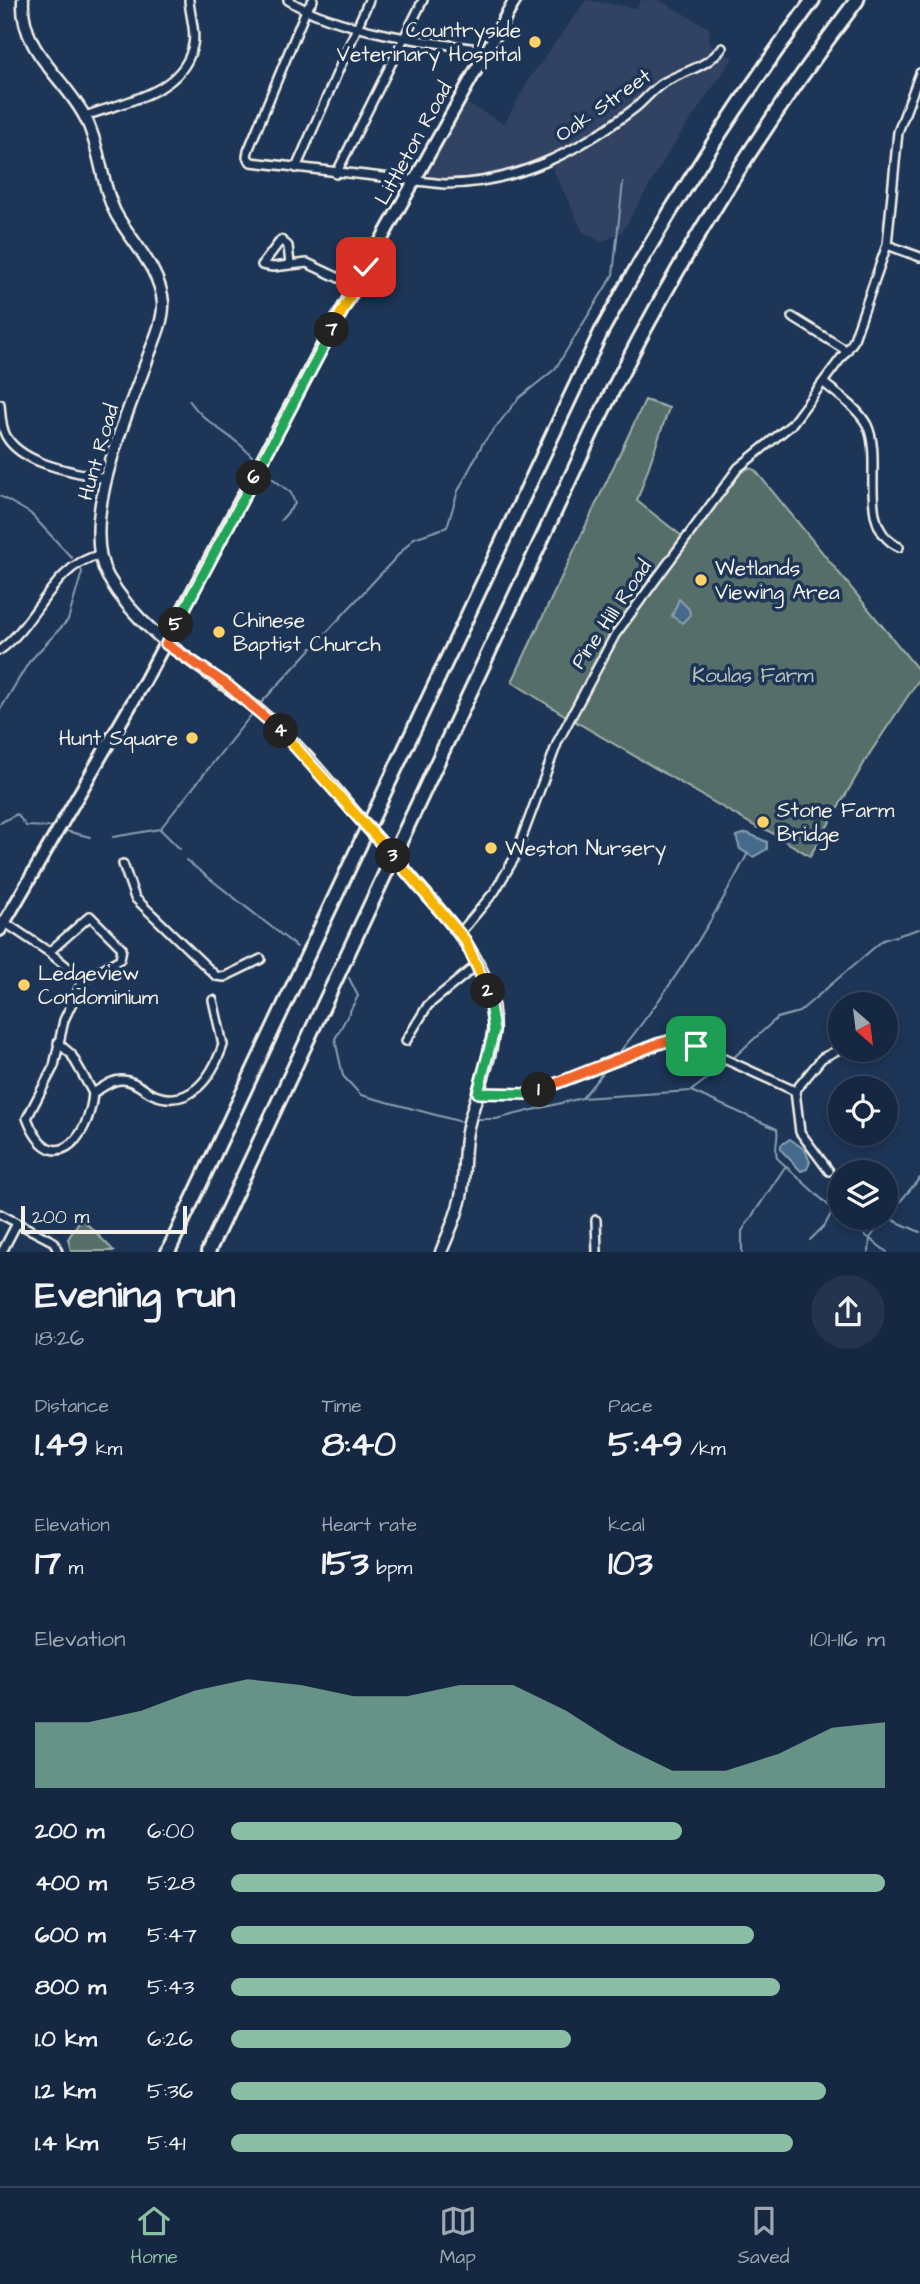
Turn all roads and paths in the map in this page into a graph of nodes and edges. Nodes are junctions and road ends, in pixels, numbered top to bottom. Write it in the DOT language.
graph roads {
  1 [pos="23,0"];
  2 [pos="189,0"];
  3 [pos="288,0"];
  4 [pos="313,0"];
  5 [pos="369,0"];
  6 [pos="423,0"];
  7 [pos="515,0"];
  8 [pos="813,0"];
  9 [pos="857,0"];
  10 [pos="306,10"];
  11 [pos="356,25"];
  12 [pos="404,38"];
  13 [pos="722,48"];
  14 [pos="486,50"];
  15 [pos="920,73"];
  16 [pos="85,116"];
  17 [pos="296,168"];
  18 [pos="336,174"];
  19 [pos="413,181"];
  20 [pos="887,245"];
  21 [pos="920,257"];
  22 [pos="290,264"];
  23 [pos="356,286"];
  24 [pos="792,317"];
  25 [pos="847,351"];
  26 [pos="824,383"];
  27 [pos="0,404"];
  28 [pos="107,479"];
  29 [pos="899,547"];
  30 [pos="99,555"];
  31 [pos="166,644"];
  32 [pos="0,650"];
  33 [pos="123,864"];
  34 [pos="2,926"];
  35 [pos="460,933"];
  36 [pos="49,952"];
  37 [pos="261,959"];
  38 [pos="478,964"];
  39 [pos="83,980"];
  40 [pos="213,1000"];
  41 [pos="406,1041"];
  42 [pos="58,1043"];
  43 [pos="828,1055"];
  44 [pos="795,1091"];
  45 [pos="93,1093"];
  46 [pos="478,1093"];
  47 [pos="828,1170"];
  48 [pos="0,1214"];
  49 [pos="596,1220"];
  50 [pos="17,1223"];
  51 [pos="2,1251"];
  52 [pos="58,1251"];
  53 [pos="168,1251"];
  54 [pos="208,1251"];
  55 [pos="441,1251"];
  56 [pos="597,1251"];
  1 -- 16 [label="street, Hunt Road"];
  2 -- 16 [label="street"];
  3 -- 10 [label="street"];
  4 -- 10 [label="street"];
  5 -- 11 [label="street"];
  6 -- 12 [label="street"];
  7 -- 14 [label="main road, Littleton Road"];
  8 -- 53 [label="highway"];
  9 -- 54 [label="highway"];
  10 -- 11 [label="street"];
  10 -- 17 [label="street, Oak Street"];
  11 -- 12 [label="street"];
  11 -- 17 [label="street"];
  12 -- 14 [label="street"];
  12 -- 18 [label="street"];
  13 -- 19 [label="street, Oak Street"];
  14 -- 19 [label="main road, Littleton Road"];
  15 -- 20 [label="street, Pine Hill Road"];
  16 -- 28 [label="street, Hunt Road"];
  17 -- 18 [label="street, Oak Street"];
  18 -- 19 [label="street, Oak Street"];
  19 -- 23 [label="main road, Littleton Road"];
  20 -- 21 [label="street"];
  20 -- 25 [label="street, Pine Hill Road"];
  22 -- 23 [label="street"];
  23 -- 31 [label="main road, Littleton Road"];
  24 -- 25 [label="street"];
  25 -- 26 [label="street, Pine Hill Road"];
  26 -- 29 [label="street"];
  26 -- 35 [label="street, Pine Hill Road"];
  27 -- 28 [label="street"];
  28 -- 30 [label="street, Hunt Road"];
  30 -- 31 [label="street"];
  30 -- 32 [label="street"];
  31 -- 34 [label="main road, Littleton Road"];
  31 -- 35 [label="street, bridge"];
  33 -- 37 [label="street"];
  34 -- 36 [label="street"];
  35 -- 38 [label="street"];
  36 -- 39 [label="street"];
  36 -- 39 [label="street"];
  38 -- 41 [label="street"];
  38 -- 46 [label="street"];
  39 -- 42 [label="street"];
  40 -- 45 [label="street"];
  42 -- 45 [label="street"];
  42 -- 45 [label="street"];
  43 -- 44 [label="street"];
  44 -- 46 [label="street"];
  44 -- 47 [label="street"];
  46 -- 55 [label="street"];
  48 -- 50 [label="street"];
  49 -- 56 [label="street"];
  50 -- 51 [label="street"];
  50 -- 52 [label="street"];
}
